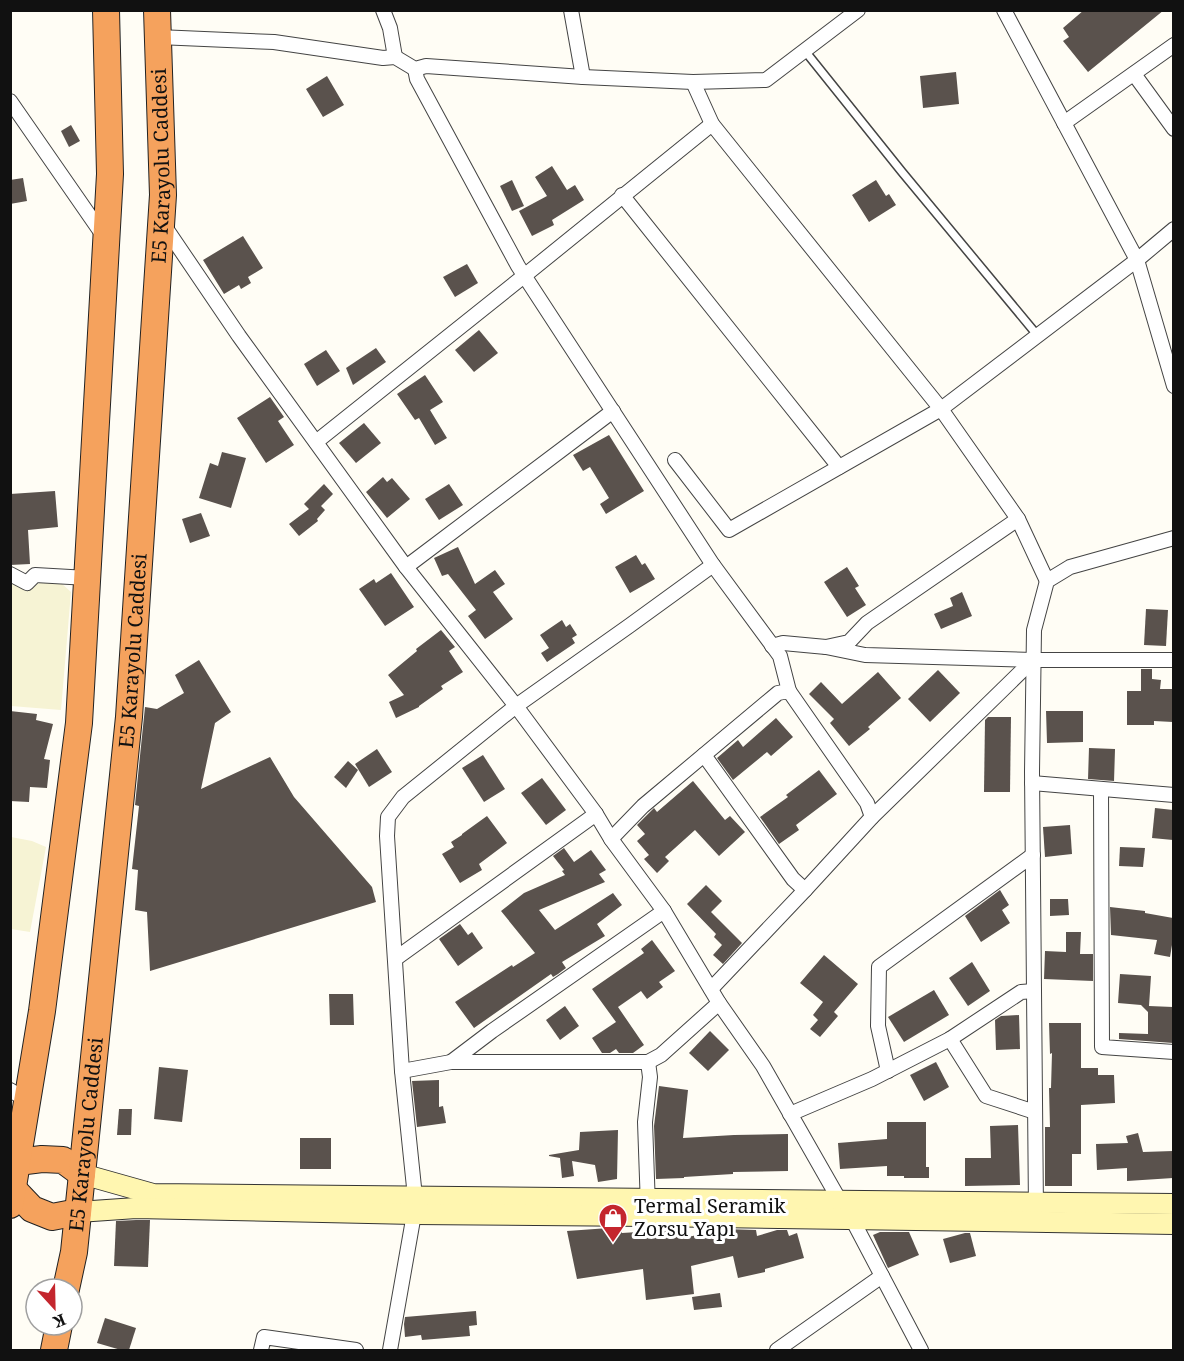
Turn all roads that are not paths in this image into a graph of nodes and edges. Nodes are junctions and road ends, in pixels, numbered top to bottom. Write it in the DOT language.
graph roads {
  1 [pos="106,10"];
  2 [pos="158,10"];
  3 [pos="383,10"];
  4 [pos="571,10"];
  5 [pos="858,10"];
  6 [pos="1004,10"];
  7 [pos="158,37"];
  8 [pos="1173,45"];
  9 [pos="805,51"];
  10 [pos="395,57"];
  11 [pos="415,69"];
  12 [pos="1134,74"];
  13 [pos="583,77"];
  14 [pos="693,82"];
  15 [pos="10,101"];
  16 [pos="1064,123"];
  17 [pos="712,124"];
  18 [pos="1173,129"];
  19 [pos="622,195"];
  20 [pos="161,222"];
  21 [pos="1173,229"];
  22 [pos="107,240"];
  23 [pos="1137,260"];
  24 [pos="524,276"];
  25 [pos="1038,336"];
  26 [pos="1173,386"];
  27 [pos="941,409"];
  28 [pos="613,411"];
  29 [pos="316,442"];
  30 [pos="675,460"];
  31 [pos="839,467"];
  32 [pos="1018,519"];
  33 [pos="1173,538"];
  34 [pos="713,565"];
  35 [pos="406,567"];
  36 [pos="10,574"];
  37 [pos="88,578"];
  38 [pos="1047,581"];
  39 [pos="772,646"];
  40 [pos="826,647"];
  41 [pos="1034,660"];
  42 [pos="1173,660"];
  43 [pos="789,691"];
  44 [pos="516,706"];
  45 [pos="704,755"];
  46 [pos="1032,783"];
  47 [pos="1101,790"];
  48 [pos="1173,795"];
  49 [pos="596,814"];
  50 [pos="872,817"];
  51 [pos="612,839"];
  52 [pos="1033,855"];
  53 [pos="805,890"];
  54 [pos="664,911"];
  55 [pos="395,959"];
  56 [pos="711,989"];
  57 [pos="1034,991"];
  58 [pos="719,1003"];
  59 [pos="950,1039"];
  60 [pos="1173,1052"];
  61 [pos="451,1062"];
  62 [pos="648,1062"];
  63 [pos="402,1071"];
  64 [pos="888,1071"];
  65 [pos="19,1095"];
  66 [pos="1035,1112"];
  67 [pos="790,1114"];
  68 [pos="18,1162"];
  69 [pos="82,1174"];
  70 [pos="12,1197"];
  71 [pos="840,1201"];
  72 [pos="1173,1204"];
  73 [pos="414,1205"];
  74 [pos="648,1207"];
  75 [pos="78,1212"];
  76 [pos="1036,1212"];
  77 [pos="852,1219"];
  78 [pos="1173,1224"];
  79 [pos="882,1276"];
  80 [pos="69,1277"];
  81 [pos="261,1350"];
  82 [pos="356,1350"];
  83 [pos="390,1350"];
  84 [pos="777,1350"];
  85 [pos="921,1350"];
  1 -- 22 [label="highway"];
  2 -- 7 [label="highway, E5 Karayolu Caddesi"];
  3 -- 10 [label="street"];
  4 -- 13 [label="street"];
  5 -- 9 [label="street"];
  6 -- 16 [label="street"];
  7 -- 10 [label="street"];
  7 -- 20 [label="highway, E5 Karayolu Caddesi"];
  8 -- 12 [label="street"];
  9 -- 14 [label="street"];
  9 -- 25 [label="lane"];
  10 -- 11 [label="street"];
  11 -- 13 [label="street"];
  11 -- 24 [label="street"];
  12 -- 16 [label="street"];
  12 -- 18 [label="street"];
  13 -- 14 [label="street"];
  14 -- 17 [label="street"];
  15 -- 22 [label="street"];
  16 -- 23 [label="street"];
  17 -- 19 [label="street"];
  17 -- 27 [label="street"];
  19 -- 24 [label="street"];
  19 -- 31 [label="street"];
  20 -- 29 [label="street"];
  20 -- 69 [label="highway, E5 Karayolu Caddesi"];
  21 -- 23 [label="street"];
  22 -- 37 [label="highway"];
  23 -- 25 [label="street"];
  23 -- 26 [label="street"];
  24 -- 28 [label="street"];
  24 -- 29 [label="street"];
  25 -- 27 [label="street"];
  27 -- 31 [label="street"];
  27 -- 32 [label="street"];
  28 -- 34 [label="street"];
  28 -- 35 [label="street"];
  29 -- 35 [label="street"];
  30 -- 31 [label="street"];
  32 -- 38 [label="street"];
  32 -- 40 [label="street"];
  33 -- 38 [label="street"];
  34 -- 39 [label="street"];
  34 -- 44 [label="street"];
  35 -- 44 [label="street"];
  36 -- 37 [label="street"];
  37 -- 65 [label="highway"];
  38 -- 41 [label="street"];
  39 -- 40 [label="street"];
  39 -- 43 [label="street"];
  40 -- 41 [label="street"];
  41 -- 42 [label="street"];
  41 -- 46 [label="street"];
  41 -- 50 [label="street"];
  43 -- 45 [label="street"];
  43 -- 50 [label="street"];
  44 -- 49 [label="street"];
  44 -- 55 [label="street"];
  45 -- 51 [label="street"];
  45 -- 53 [label="street"];
  46 -- 47 [label="street"];
  46 -- 52 [label="street"];
  47 -- 48 [label="street"];
  47 -- 60 [label="street"];
  49 -- 51 [label="street"];
  49 -- 55 [label="street"];
  50 -- 53 [label="street"];
  51 -- 54 [label="street"];
  52 -- 57 [label="street"];
  52 -- 64 [label="street"];
  53 -- 56 [label="street"];
  54 -- 56 [label="street"];
  54 -- 61 [label="street"];
  55 -- 63 [label="street"];
  56 -- 58 [label="street"];
  57 -- 59 [label="street"];
  57 -- 66 [label="street"];
  58 -- 62 [label="street"];
  58 -- 67 [label="street"];
  59 -- 64 [label="street"];
  59 -- 66 [label="street"];
  61 -- 62 [label="street"];
  61 -- 63 [label="street"];
  62 -- 74 [label="street"];
  63 -- 73 [label="street"];
  64 -- 67 [label="street"];
  65 -- 68 [label="highway"];
  66 -- 76 [label="street"];
  67 -- 71 [label="street"];
  68 -- 69 [label="highway"];
  68 -- 70 [label="highway"];
  69 -- 73 [label="street"];
  69 -- 75 [label="highway, E5 Karayolu Caddesi"];
  70 -- 75 [label="highway"];
  71 -- 74 [label="street"];
  71 -- 76 [label="street"];
  71 -- 77 [label="street"];
  72 -- 76 [label="street"];
  73 -- 74 [label="street"];
  73 -- 75 [label="street"];
  73 -- 83 [label="street"];
  74 -- 77 [label="street"];
  75 -- 80 [label="highway, E5 Karayolu Caddesi"];
  76 -- 77 [label="street"];
  76 -- 78 [label="street"];
  77 -- 79 [label="street"];
  79 -- 84 [label="street"];
  79 -- 85 [label="street"];
  81 -- 82 [label="street"];
}
